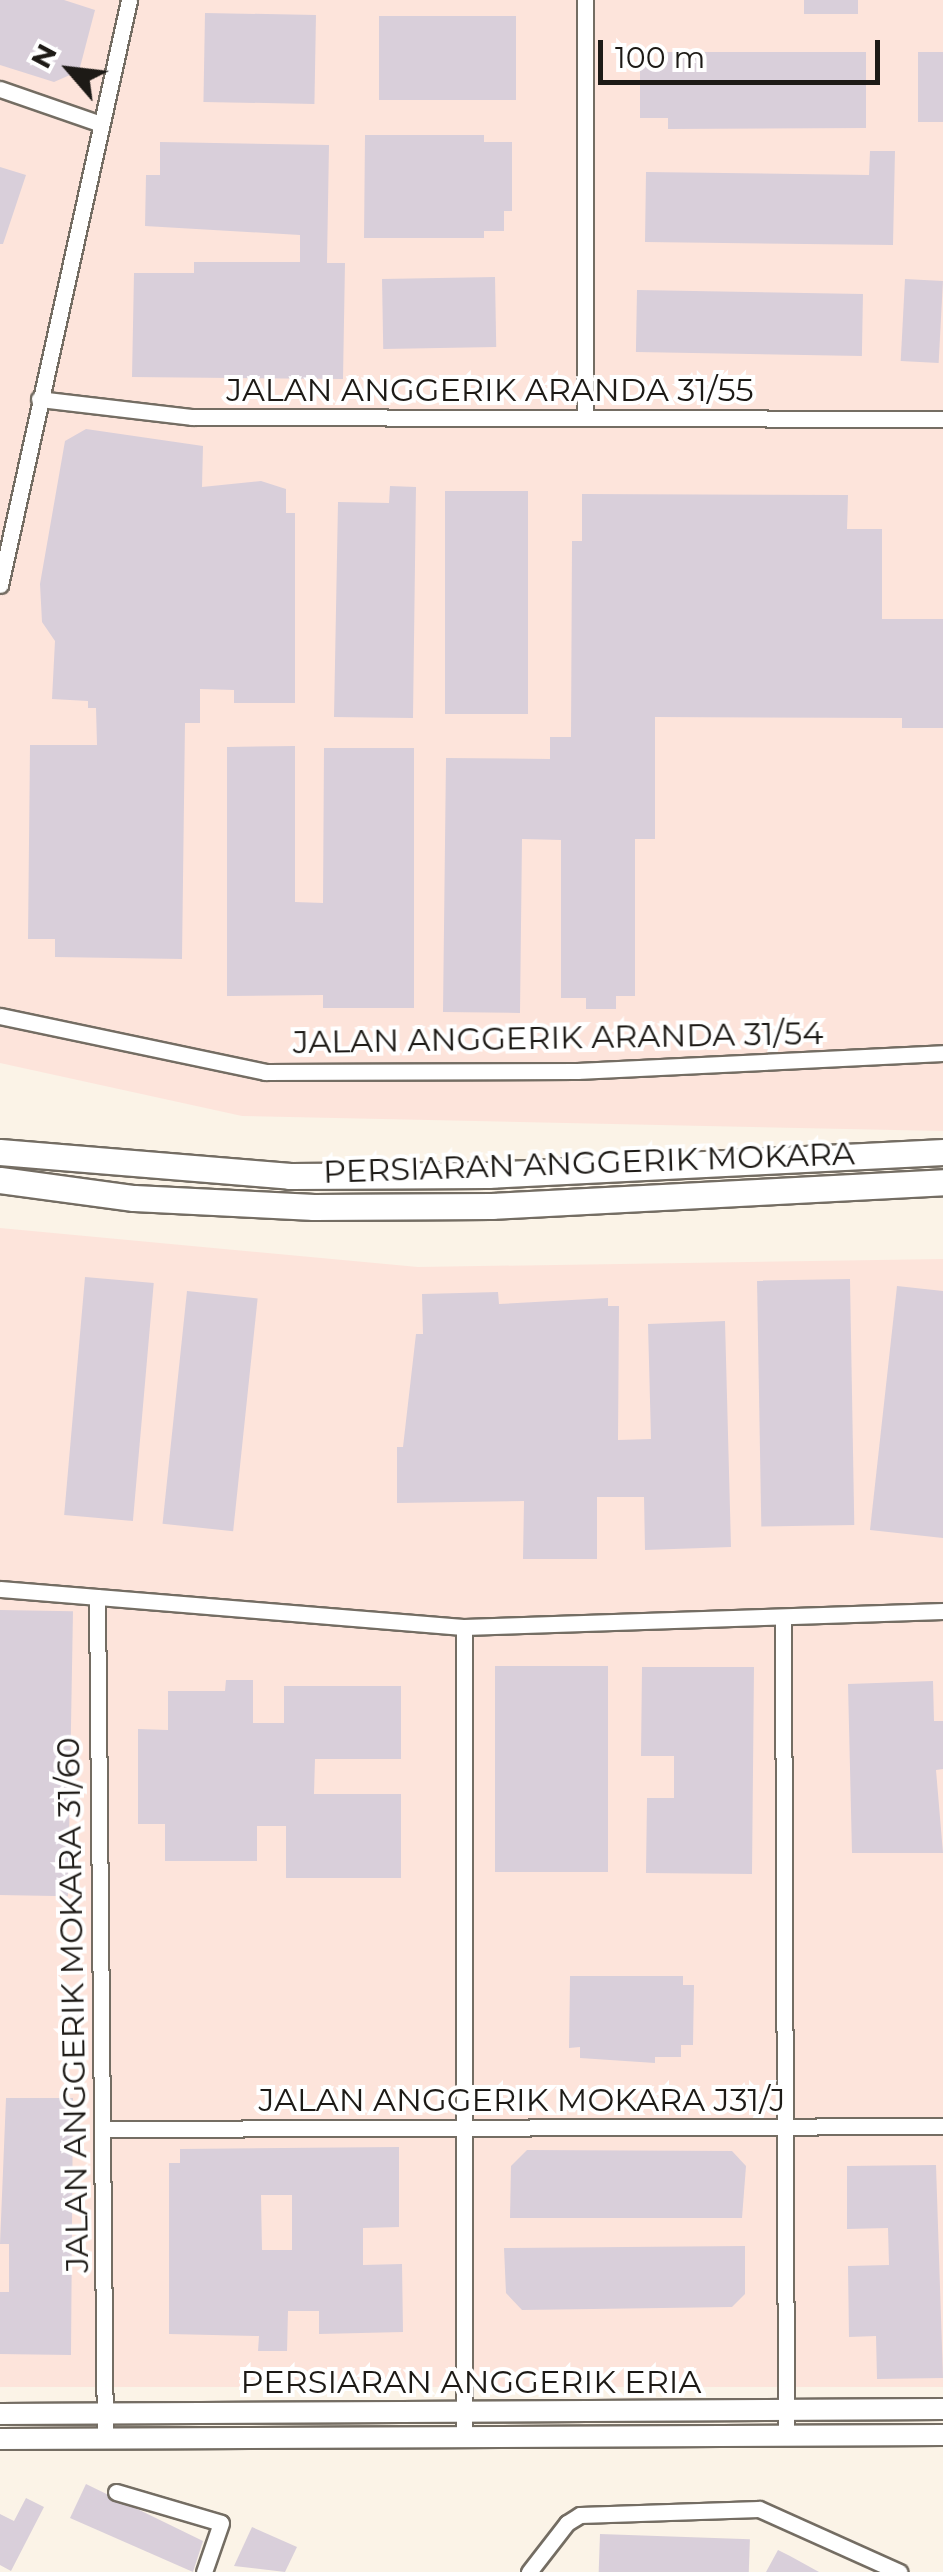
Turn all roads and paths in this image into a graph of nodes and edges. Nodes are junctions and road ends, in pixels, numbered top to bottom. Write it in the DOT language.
graph roads {
  1 [pos="129,0"];
  2 [pos="584,0"];
  3 [pos="0,90"];
  4 [pos="98,123"];
  5 [pos="38,399"];
  6 [pos="586,418"];
  7 [pos="943,419"];
  8 [pos="0,585"];
  9 [pos="0,1016"];
  10 [pos="943,1053"];
  11 [pos="0,1152"];
  12 [pos="943,1152"];
  13 [pos="0,1180"];
  14 [pos="943,1182"];
  15 [pos="0,1589"];
  16 [pos="97,1597"];
  17 [pos="943,1611"];
  18 [pos="783,1619"];
  19 [pos="464,1627"];
  20 [pos="943,2126"];
  21 [pos="784,2127"];
  22 [pos="464,2128"];
  23 [pos="102,2129"];
  24 [pos="943,2409"];
  25 [pos="784,2410"];
  26 [pos="464,2412"];
  27 [pos="105,2413"];
  28 [pos="0,2414"];
  29 [pos="786,2436"];
  30 [pos="943,2436"];
  31 [pos="464,2438"];
  32 [pos="0,2439"];
  33 [pos="105,2439"];
  34 [pos="116,2492"];
  35 [pos="204,2572"];
  36 [pos="529,2572"];
  37 [pos="899,2572"];
  1 -- 4 [label="street"];
  2 -- 6 [label="street"];
  3 -- 4 [label="street"];
  4 -- 5 [label="street"];
  5 -- 6 [label="street, JALAN ANGGERIK ARANDA 31/55"];
  5 -- 8 [label="street"];
  6 -- 7 [label="street, JALAN ANGGERIK ARANDA 31/55"];
  9 -- 10 [label="street, JALAN ANGGERIK ARANDA 31/54"];
  11 -- 12 [label="main road, PERSIARAN ANGGERIK MOKARA"];
  13 -- 14 [label="main road, PERSIARAN ANGGERIK MOKARA"];
  15 -- 16 [label="street"];
  16 -- 19 [label="street"];
  16 -- 23 [label="street, JALAN ANGGERIK MOKARA 31/60"];
  17 -- 18 [label="street"];
  18 -- 19 [label="street"];
  18 -- 21 [label="street"];
  19 -- 22 [label="street"];
  20 -- 21 [label="street, JALAN ANGGERIK MOKARA J31/J"];
  21 -- 22 [label="street, JALAN ANGGERIK MOKARA J31/J"];
  21 -- 25 [label="street"];
  22 -- 23 [label="street, JALAN ANGGERIK MOKARA J31/J"];
  22 -- 26 [label="street"];
  23 -- 27 [label="street, JALAN ANGGERIK MOKARA 31/60"];
  24 -- 25 [label="street, PERSIARAN ANGGERIK ERIA"];
  25 -- 26 [label="street, PERSIARAN ANGGERIK ERIA"];
  25 -- 29 [label="street"];
  26 -- 27 [label="street, PERSIARAN ANGGERIK ERIA"];
  26 -- 31 [label="street"];
  27 -- 28 [label="street, PERSIARAN ANGGERIK ERIA"];
  27 -- 33 [label="street, JALAN ANGGERIK MOKARA 31/60"];
  29 -- 30 [label="street, PERSIARAN ANGGERIK ERIA"];
  29 -- 31 [label="street, PERSIARAN ANGGERIK ERIA"];
  31 -- 33 [label="street, PERSIARAN ANGGERIK ERIA"];
  32 -- 33 [label="street, PERSIARAN ANGGERIK ERIA"];
  34 -- 35 [label="street"];
  36 -- 37 [label="street"];
}
